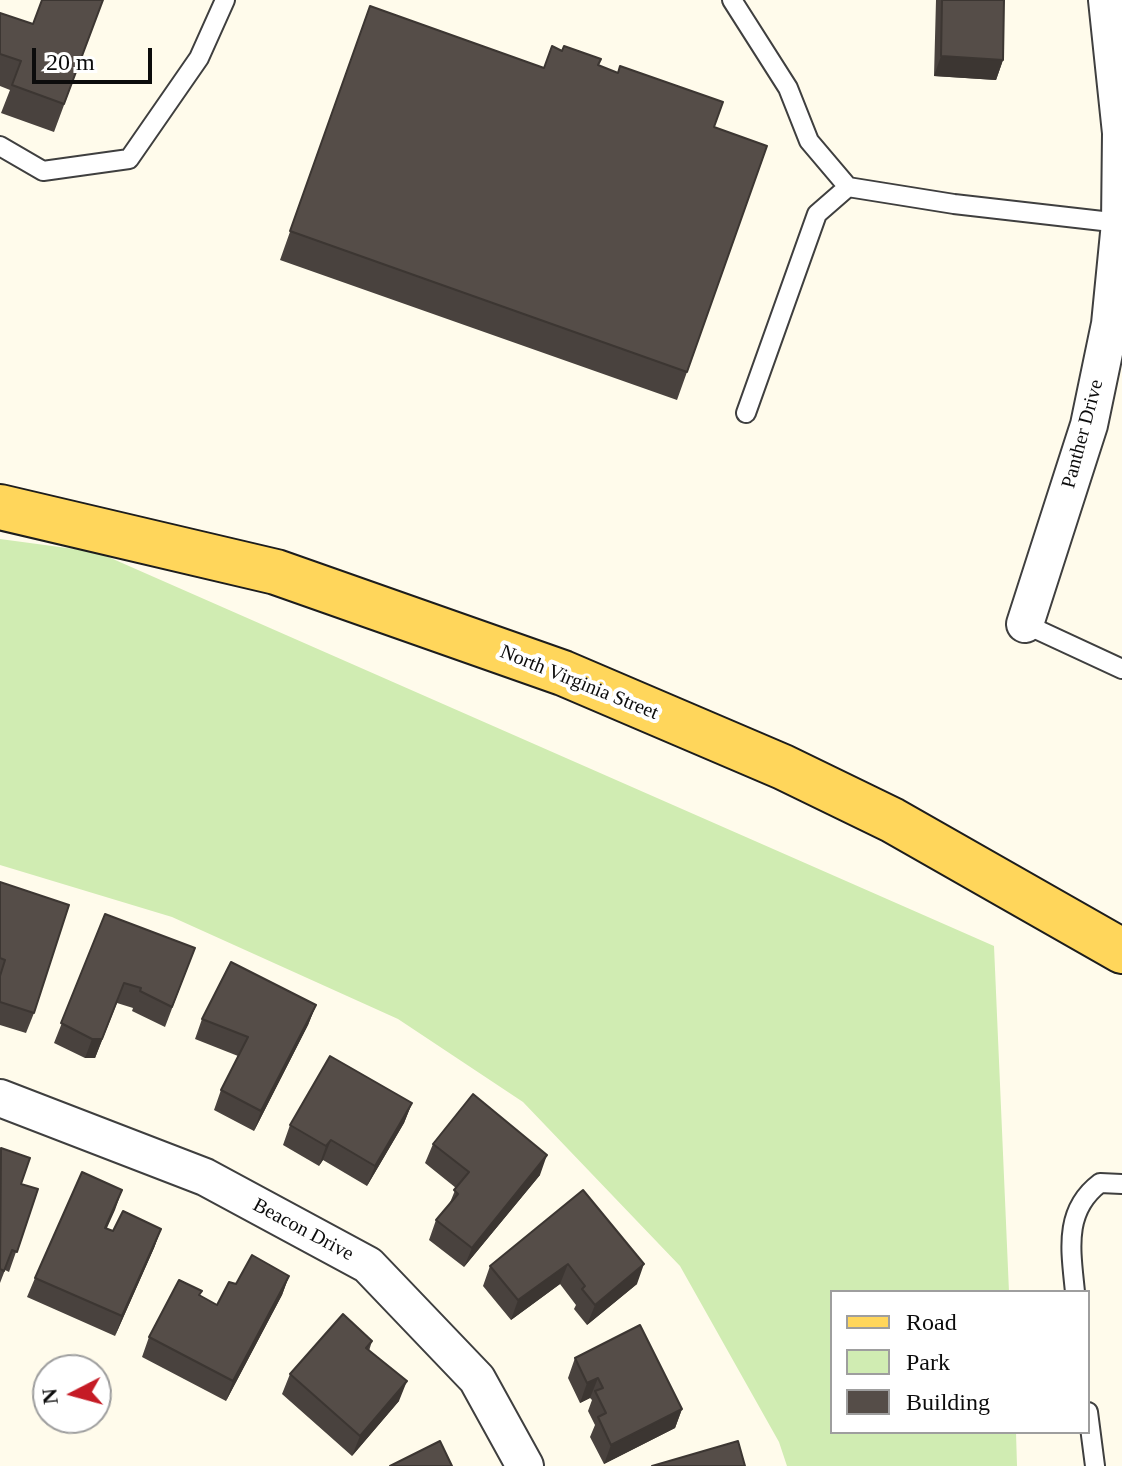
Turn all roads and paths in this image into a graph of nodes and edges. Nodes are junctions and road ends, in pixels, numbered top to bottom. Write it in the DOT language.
graph roads {
  1 [pos="225,0"];
  2 [pos="732,0"];
  3 [pos="1107,0"];
  4 [pos="0,146"];
  5 [pos="848,187"];
  6 [pos="1120,223"];
  7 [pos="746,413"];
  8 [pos="0,507"];
  9 [pos="1025,624"];
  10 [pos="1122,669"];
  11 [pos="1122,951"];
  12 [pos="0,1098"];
  13 [pos="1122,1184"];
  14 [pos="1075,1290"];
  15 [pos="1090,1427"];
  16 [pos="525,1466"];
  17 [pos="1095,1466"];
  1 -- 4 [label="lane"];
  2 -- 5 [label="lane"];
  3 -- 6 [label="street, Panther Drive"];
  5 -- 6 [label="lane"];
  5 -- 7 [label="lane"];
  6 -- 9 [label="street, Panther Drive"];
  8 -- 11 [label="main road, North Virginia Street"];
  9 -- 10 [label="lane"];
  12 -- 16 [label="street, Beacon Drive"];
  13 -- 14 [label="lane"];
  15 -- 17 [label="lane"];
}
